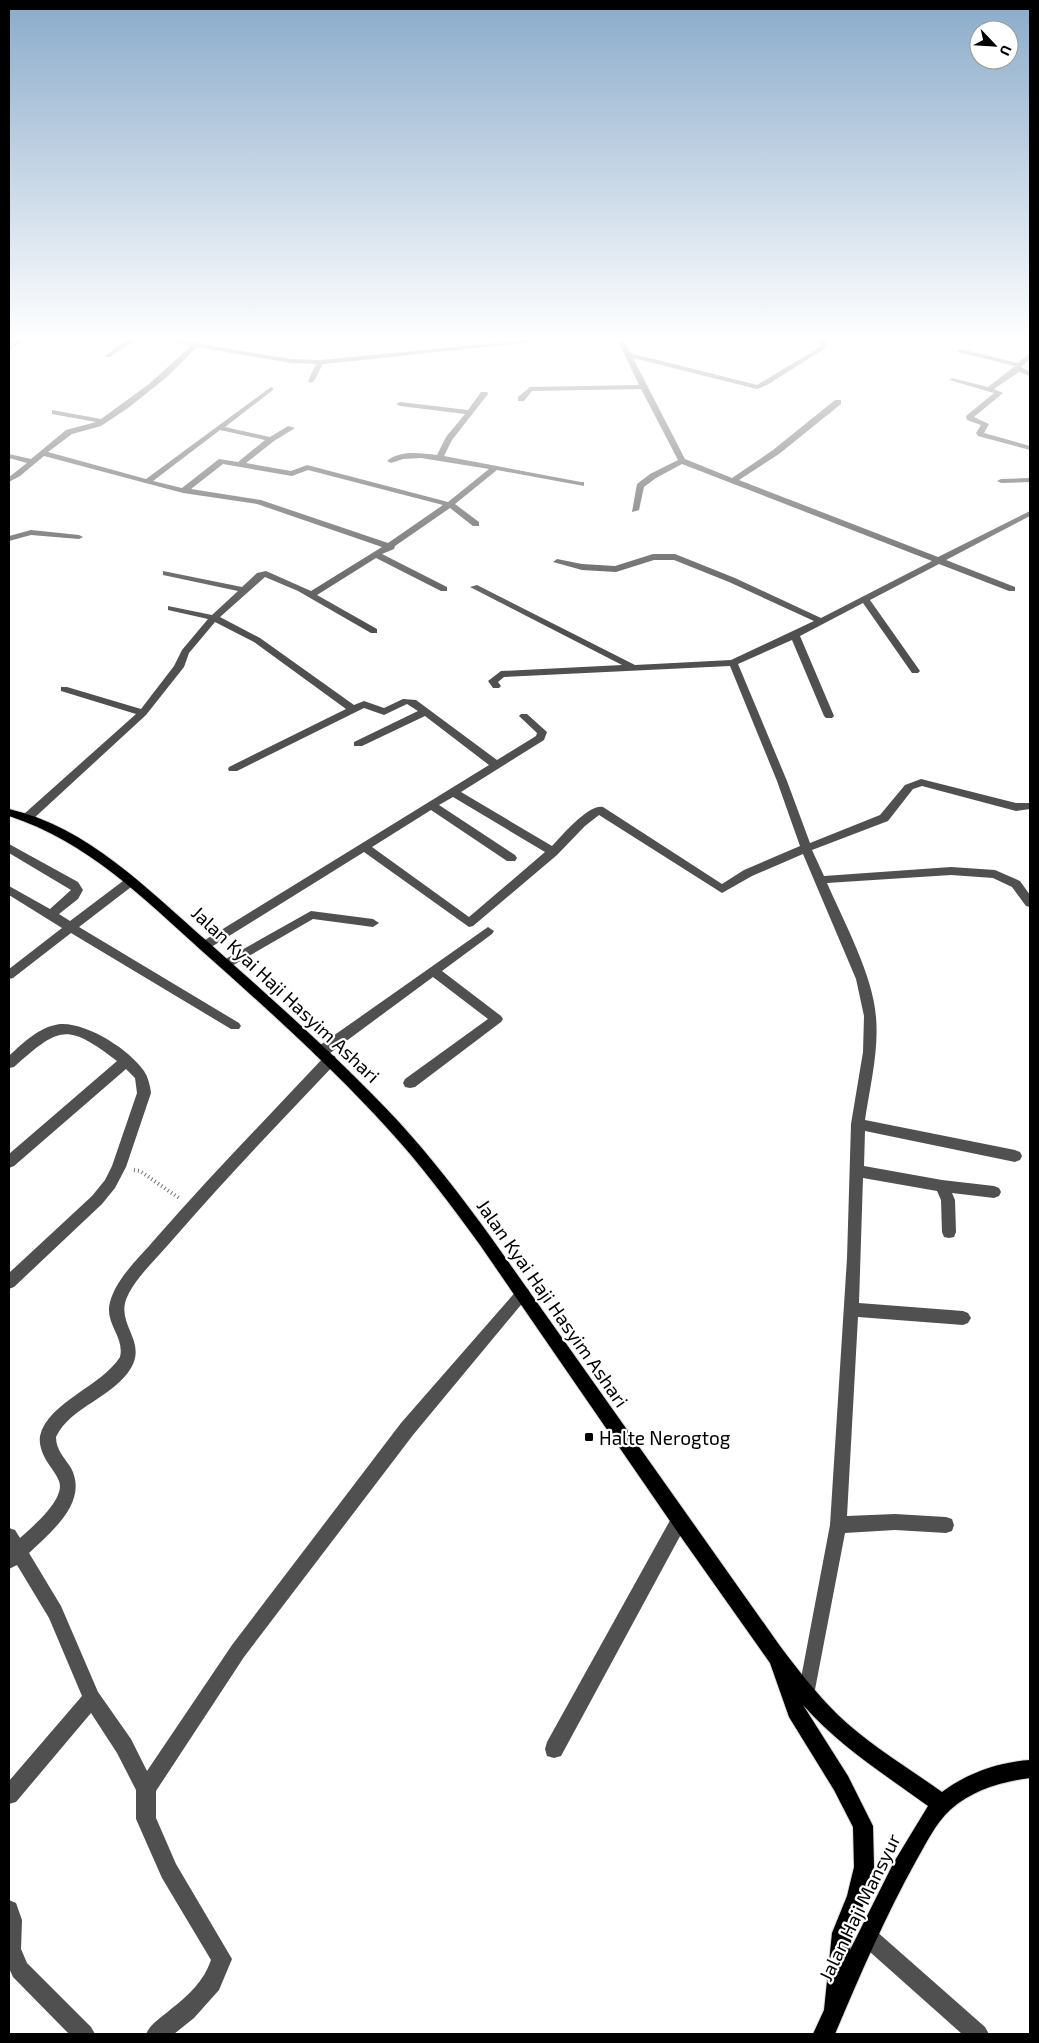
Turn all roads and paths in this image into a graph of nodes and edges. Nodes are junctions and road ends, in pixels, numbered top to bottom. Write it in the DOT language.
graph roads {
  1 [pos="63,436"];
  2 [pos="209,436"];
  3 [pos="259,436"];
  4 [pos="276,436"];
  5 [pos="451,436"];
  6 [pos="668,436"];
  7 [pos="795,436"];
  8 [pos="989,436"];
  9 [pos="271,439"];
  10 [pos="1030,448"];
  11 [pos="42,453"];
  12 [pos="9,456"];
  13 [pos="439,457"];
  14 [pos="391,461"];
  15 [pos="682,461"];
  16 [pos="33,462"];
  17 [pos="240,464"];
  18 [pos="495,468"];
  19 [pos="9,480"];
  20 [pos="1030,480"];
  21 [pos="732,481"];
  22 [pos="1001,481"];
  23 [pos="146,482"];
  24 [pos="581,484"];
  25 [pos="183,491"];
  26 [pos="451,505"];
  27 [pos="635,510"];
  28 [pos="1030,513"];
  29 [pos="476,524"];
  30 [pos="79,536"];
  31 [pos="9,539"];
  32 [pos="391,547"];
  33 [pos="377,555"];
  34 [pos="942,560"];
  35 [pos="557,562"];
  36 [pos="166,573"];
  37 [pos="474,587"];
  38 [pos="444,589"];
  39 [pos="1012,589"];
  40 [pos="244,590"];
  41 [pos="311,595"];
  42 [pos="864,598"];
  43 [pos="171,608"];
  44 [pos="214,618"];
  45 [pos="821,621"];
  46 [pos="374,631"];
  47 [pos="795,635"];
  48 [pos="733,663"];
  49 [pos="634,668"];
  50 [pos="915,671"];
  51 [pos="496,686"];
  52 [pos="64,690"];
  53 [pos="353,709"];
  54 [pos="424,712"];
  55 [pos="143,713"];
  56 [pos="524,716"];
  57 [pos="829,716"];
  58 [pos="358,744"];
  59 [pos="496,765"];
  60 [pos="233,769"];
  61 [pos="453,792"];
  62 [pos="431,805"];
  63 [pos="1030,806"];
  64 [pos="9,812"];
  65 [pos="28,817"];
  66 [pos="364,847"];
  67 [pos="9,848"];
  68 [pos="806,848"];
  69 [pos="554,852"];
  70 [pos="512,858"];
  71 [pos="820,880"];
  72 [pos="131,881"];
  73 [pos="9,890"];
  74 [pos="1030,903"];
  75 [pos="50,915"];
  76 [pos="372,924"];
  77 [pos="71,927"];
  78 [pos="488,931"];
  79 [pos="204,946"];
  80 [pos="226,964"];
  81 [pos="433,970"];
  82 [pos="9,975"];
  83 [pos="234,1026"];
  84 [pos="325,1056"];
  85 [pos="126,1061"];
  86 [pos="9,1063"];
  87 [pos="410,1083"];
  88 [pos="858,1124"];
  89 [pos="1016,1156"];
  90 [pos="9,1162"];
  91 [pos="119,1166"];
  92 [pos="857,1171"];
  93 [pos="942,1186"];
  94 [pos="994,1192"];
  95 [pos="192,1207"];
  96 [pos="949,1232"];
  97 [pos="9,1282"];
  98 [pos="523,1294"];
  99 [pos="850,1310"];
  100 [pos="963,1318"];
  101 [pos="679,1521"];
  102 [pos="838,1525"];
  103 [pos="946,1525"];
  104 [pos="12,1549"];
  105 [pos="774,1652"];
  106 [pos="807,1694"];
  107 [pos="92,1698"];
  108 [pos="554,1749"];
  109 [pos="1030,1769"];
  110 [pos="146,1790"];
  111 [pos="9,1795"];
  112 [pos="942,1804"];
  113 [pos="9,1910"];
  114 [pos="868,1937"];
  115 [pos="834,2009"];
  116 [pos="84,2034"];
  117 [pos="157,2034"];
  118 [pos="824,2034"];
  119 [pos="978,2034"];
  1 -- 11 [label="street"];
  2 -- 23 [label="street"];
  3 -- 9 [label="street"];
  4 -- 9 [label="street"];
  5 -- 13 [label="street"];
  6 -- 15 [label="street"];
  7 -- 21 [label="street"];
  8 -- 10 [label="street"];
  9 -- 17 [label="street"];
  11 -- 16 [label="street"];
  11 -- 23 [label="street"];
  12 -- 16 [label="street"];
  13 -- 14 [label="street"];
  13 -- 18 [label="street"];
  15 -- 21 [label="street"];
  15 -- 27 [label="street"];
  16 -- 19 [label="street"];
  17 -- 25 [label="street"];
  17 -- 26 [label="street"];
  18 -- 24 [label="street"];
  18 -- 26 [label="street"];
  20 -- 22 [label="street"];
  21 -- 34 [label="street"];
  23 -- 25 [label="street"];
  25 -- 32 [label="street"];
  26 -- 29 [label="street"];
  26 -- 32 [label="street"];
  28 -- 34 [label="street"];
  30 -- 31 [label="street"];
  32 -- 33 [label="street"];
  33 -- 38 [label="street"];
  33 -- 41 [label="street"];
  34 -- 39 [label="street"];
  34 -- 42 [label="street"];
  35 -- 45 [label="street"];
  36 -- 40 [label="street"];
  37 -- 49 [label="street"];
  40 -- 41 [label="street"];
  40 -- 44 [label="street"];
  41 -- 46 [label="street"];
  42 -- 45 [label="street"];
  42 -- 50 [label="street"];
  43 -- 44 [label="street"];
  44 -- 53 [label="street"];
  44 -- 55 [label="street"];
  45 -- 47 [label="street"];
  47 -- 48 [label="street"];
  47 -- 57 [label="street"];
  48 -- 49 [label="street"];
  48 -- 68 [label="street"];
  49 -- 51 [label="street"];
  52 -- 55 [label="street"];
  53 -- 54 [label="street"];
  53 -- 60 [label="street"];
  54 -- 58 [label="street"];
  54 -- 59 [label="street"];
  55 -- 65 [label="street"];
  56 -- 59 [label="street"];
  59 -- 61 [label="street"];
  61 -- 62 [label="street"];
  61 -- 69 [label="street"];
  62 -- 66 [label="street"];
  62 -- 70 [label="street"];
  63 -- 68 [label="street"];
  64 -- 65 [label="main road, Jalan Kyai Haji Hasyim Ashari"];
  65 -- 72 [label="main road, Jalan Kyai Haji Hasyim Ashari"];
  66 -- 69 [label="street"];
  66 -- 79 [label="street"];
  67 -- 75 [label="street"];
  68 -- 69 [label="street"];
  68 -- 71 [label="street"];
  71 -- 74 [label="street"];
  71 -- 88 [label="street"];
  72 -- 77 [label="street"];
  72 -- 79 [label="main road, Jalan Kyai Haji Hasyim Ashari"];
  73 -- 75 [label="street"];
  75 -- 77 [label="street"];
  76 -- 80 [label="street"];
  77 -- 82 [label="street"];
  77 -- 83 [label="street"];
  78 -- 81 [label="street"];
  79 -- 80 [label="main road, Jalan Kyai Haji Hasyim Ashari"];
  80 -- 84 [label="main road, Jalan Kyai Haji Hasyim Ashari"];
  81 -- 84 [label="street"];
  81 -- 87 [label="street"];
  84 -- 95 [label="street"];
  84 -- 98 [label="main road, Jalan Kyai Haji Hasyim Ashari"];
  85 -- 86 [label="street"];
  85 -- 90 [label="street"];
  85 -- 91 [label="street"];
  88 -- 89 [label="street"];
  88 -- 92 [label="street"];
  91 -- 95 [label="path"];
  91 -- 97 [label="street"];
  92 -- 93 [label="street"];
  92 -- 99 [label="street"];
  93 -- 94 [label="street"];
  93 -- 96 [label="street"];
  95 -- 104 [label="street"];
  98 -- 101 [label="main road, Jalan Kyai Haji Hasyim Ashari"];
  98 -- 110 [label="street"];
  99 -- 100 [label="street"];
  99 -- 102 [label="street"];
  101 -- 105 [label="main road, Jalan Kyai Haji Hasyim Ashari"];
  101 -- 108 [label="street"];
  102 -- 103 [label="street"];
  102 -- 106 [label="street"];
  104 -- 107 [label="street"];
  105 -- 106 [label="main road, Jalan Kyai Haji Hasyim Ashari"];
  105 -- 115 [label="main road"];
  106 -- 112 [label="main road, Jalan Kyai Haji Hasyim Ashari"];
  107 -- 110 [label="street"];
  107 -- 111 [label="street"];
  109 -- 112 [label="main road"];
  110 -- 117 [label="street"];
  112 -- 114 [label="main road, Jalan Haji Mansyur"];
  113 -- 116 [label="street"];
  114 -- 115 [label="main road, Jalan Haji Mansyur"];
  114 -- 119 [label="street"];
  115 -- 118 [label="main road, Jalan Haji Mansyur"];
}
